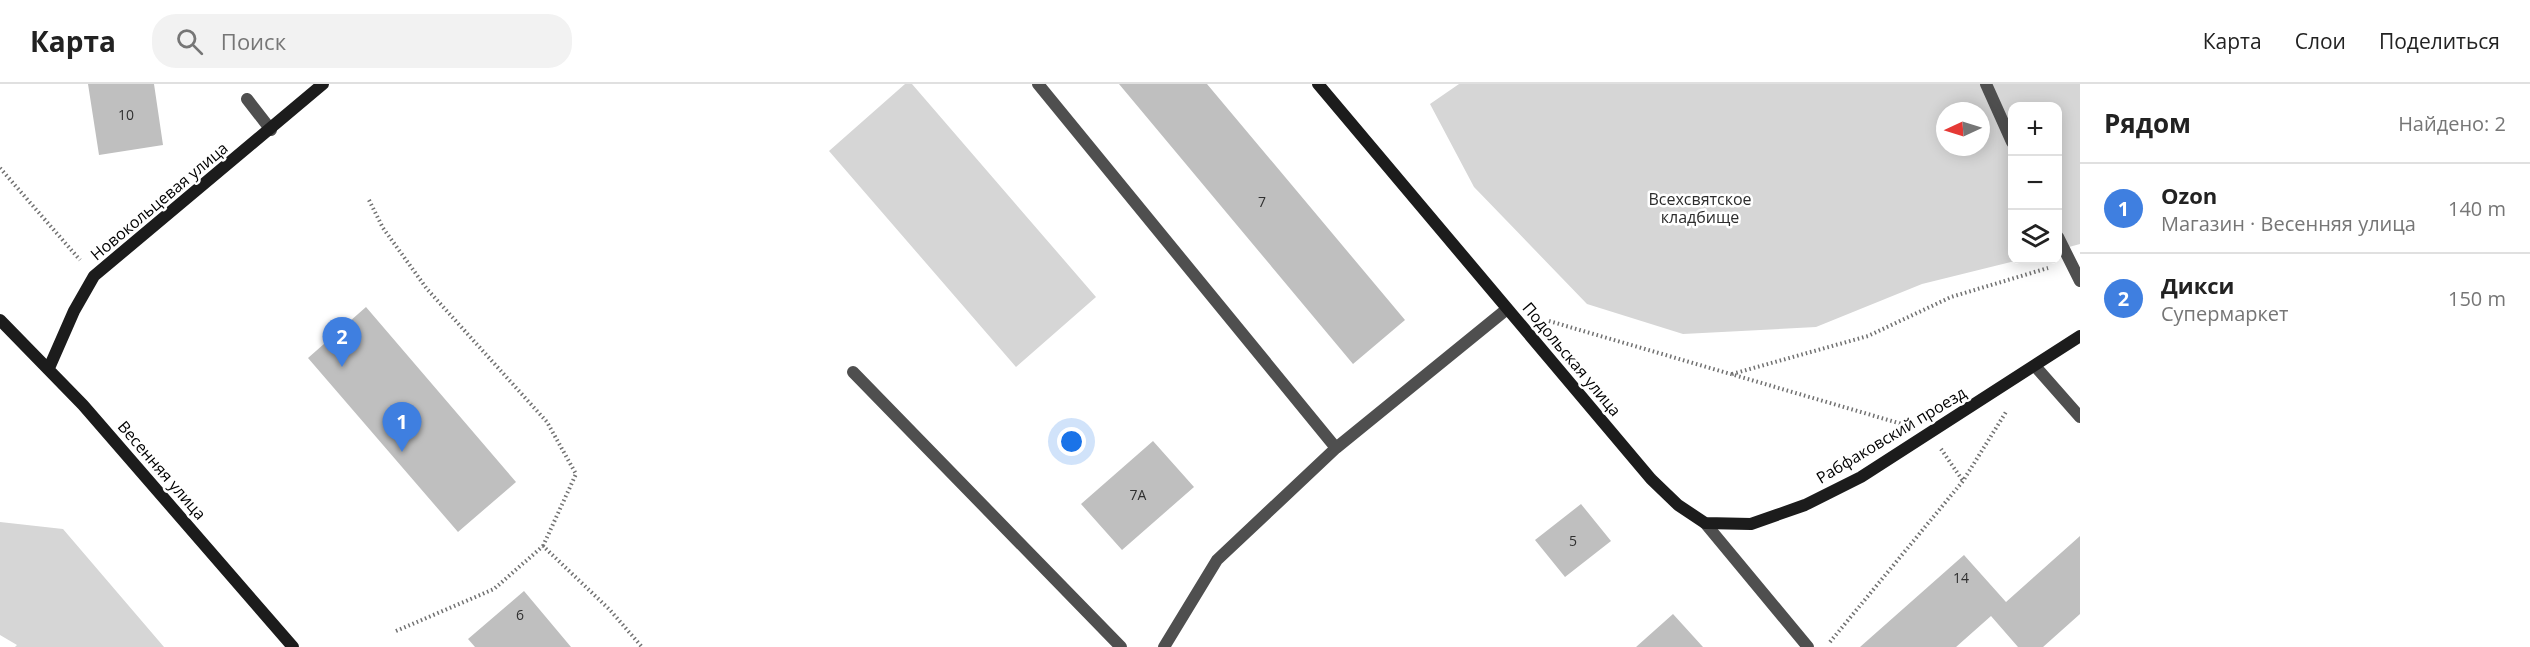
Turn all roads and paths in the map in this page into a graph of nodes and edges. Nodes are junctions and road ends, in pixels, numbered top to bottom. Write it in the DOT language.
graph roads {
  1 [pos="323,84"];
  2 [pos="1038,84"];
  3 [pos="1318,84"];
  4 [pos="1986,84"];
  5 [pos="247,99"];
  6 [pos="271,130"];
  7 [pos="2008,131"];
  8 [pos="0,168"];
  9 [pos="369,200"];
  10 [pos="2062,245"];
  11 [pos="2070,262"];
  12 [pos="94,276"];
  13 [pos="2080,281"];
  14 [pos="1507,309"];
  15 [pos="0,320"];
  16 [pos="2080,336"];
  17 [pos="2035,366"];
  18 [pos="49,368"];
  19 [pos="853,372"];
  20 [pos="1731,374"];
  21 [pos="2011,404"];
  22 [pos="2080,417"];
  23 [pos="1930,433"];
  24 [pos="1336,448"];
  25 [pos="1963,481"];
  26 [pos="1705,523"];
  27 [pos="543,546"];
  28 [pos="396,631"];
  29 [pos="293,647"];
  30 [pos="642,647"];
  31 [pos="1121,647"];
  32 [pos="1164,647"];
  33 [pos="1808,647"];
  34 [pos="1826,647"];
  1 -- 6 [label="street, Новокольцевая улица"];
  2 -- 24 [label="street"];
  3 -- 14 [label="street, Подольская улица"];
  4 -- 7 [label="street"];
  5 -- 6 [label="street"];
  6 -- 12 [label="street, Новокольцевая улица"];
  8 -- 12 [label="path"];
  9 -- 27 [label="path"];
  10 -- 11 [label="street"];
  11 -- 13 [label="street"];
  11 -- 20 [label="path"];
  12 -- 18 [label="street, Новокольцевая улица"];
  14 -- 20 [label="path"];
  14 -- 24 [label="street"];
  14 -- 26 [label="street, Подольская улица"];
  15 -- 18 [label="street, Весенняя улица"];
  16 -- 17 [label="street, Рабфаковский проезд"];
  17 -- 22 [label="street"];
  17 -- 23 [label="street, Рабфаковский проезд"];
  18 -- 29 [label="street, Весенняя улица"];
  19 -- 31 [label="street"];
  20 -- 23 [label="path"];
  21 -- 25 [label="path"];
  23 -- 25 [label="path"];
  23 -- 26 [label="street, Рабфаковский проезд"];
  24 -- 32 [label="street"];
  25 -- 34 [label="path"];
  26 -- 33 [label="street, Подольская улица"];
  27 -- 28 [label="path"];
  27 -- 30 [label="path"];
}
